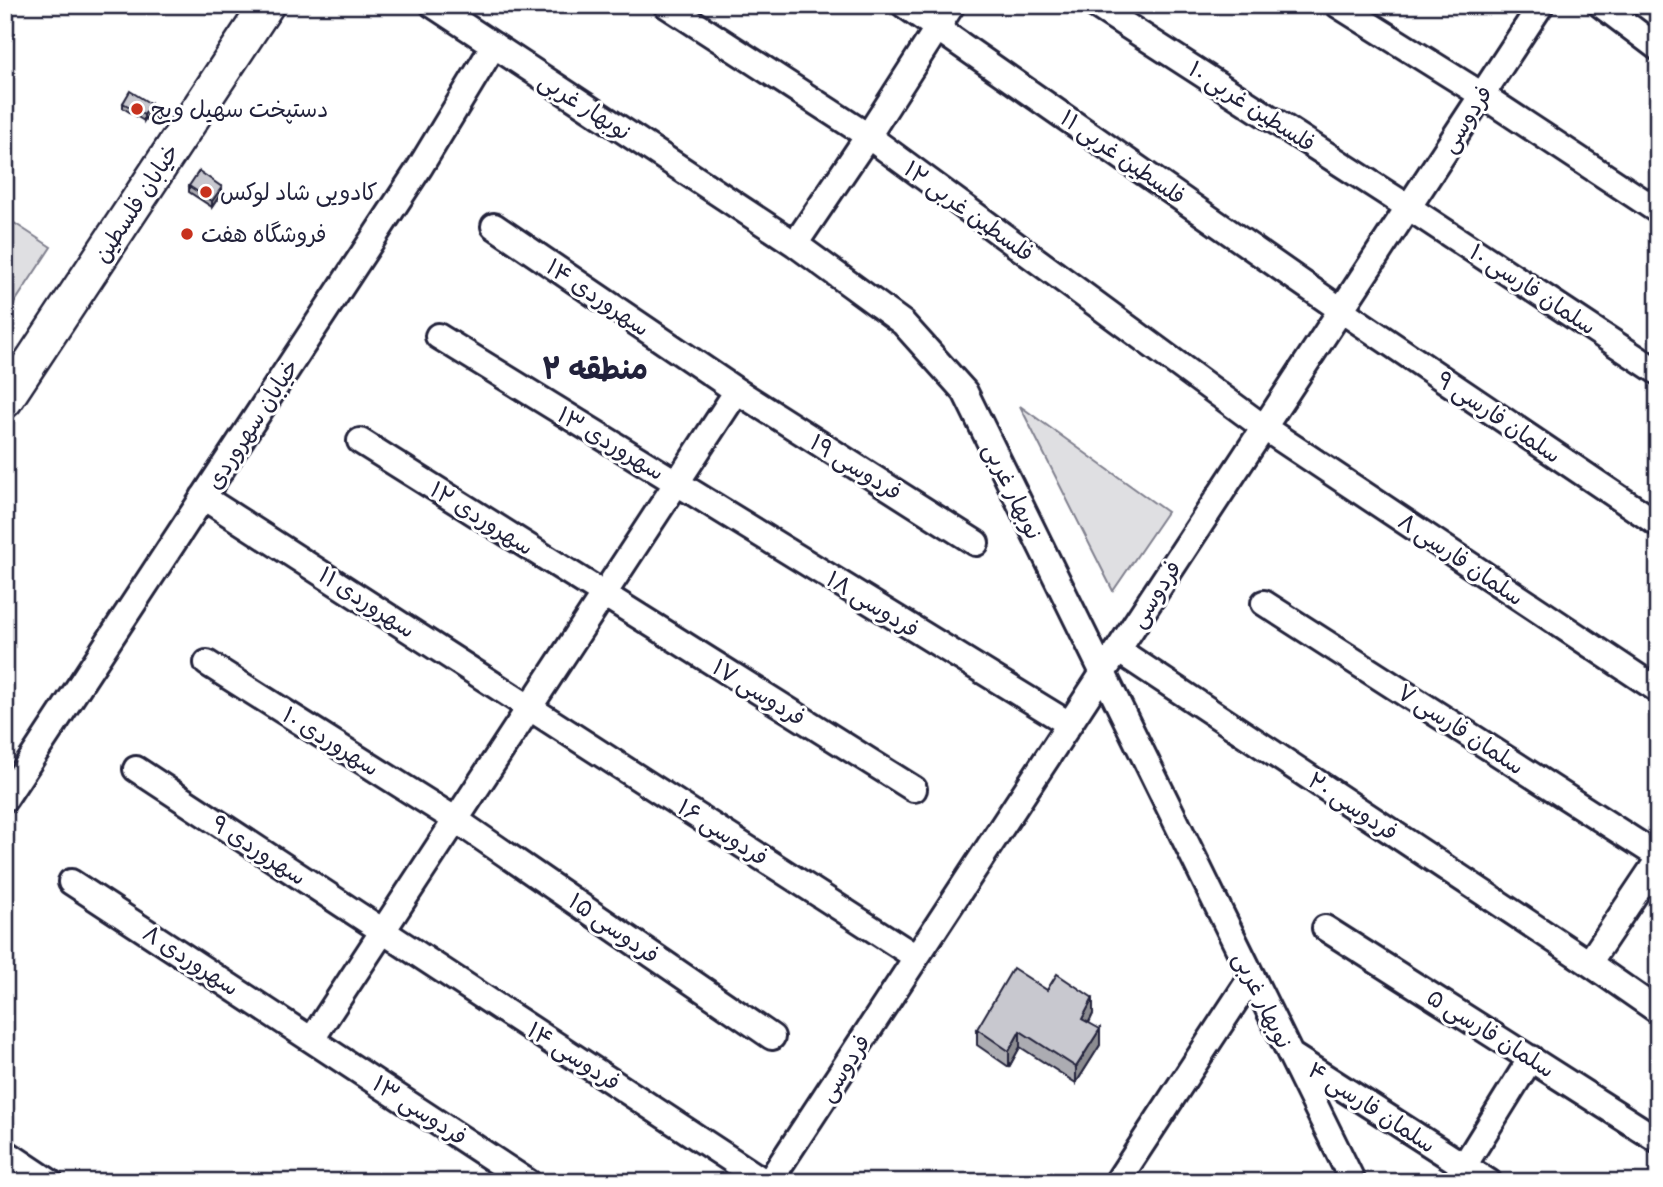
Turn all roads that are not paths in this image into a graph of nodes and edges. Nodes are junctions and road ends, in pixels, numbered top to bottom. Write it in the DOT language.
graph roads {
  1 [pos="267,5"];
  2 [pos="433,5"];
  3 [pos="666,5"];
  4 [pos="904,5"];
  5 [pos="952,5"];
  6 [pos="1095,5"];
  7 [pos="1338,5"];
  8 [pos="1541,5"];
  9 [pos="1601,5"];
  10 [pos="937,29"];
  11 [pos="494,45"];
  12 [pos="1658,48"];
  13 [pos="1482,94"];
  14 [pos="868,136"];
  15 [pos="1408,207"];
  16 [pos="1658,211"];
  17 [pos="494,226"];
  18 [pos="795,244"];
  19 [pos="1341,310"];
  20 [pos="438,337"];
  21 [pos="1658,372"];
  22 [pos="9,385"];
  23 [pos="737,391"];
  24 [pos="1263,428"];
  25 [pos="360,441"];
  26 [pos="678,483"];
  27 [pos="203,497"];
  28 [pos="1658,524"];
  29 [pos="976,543"];
  30 [pos="605,594"];
  31 [pos="1264,603"];
  32 [pos="1118,650"];
  33 [pos="207,663"];
  34 [pos="1103,673"];
  35 [pos="1658,690"];
  36 [pos="530,708"];
  37 [pos="1069,724"];
  38 [pos="136,769"];
  39 [pos="914,789"];
  40 [pos="5,799"];
  41 [pos="456,820"];
  42 [pos="1658,858"];
  43 [pos="71,881"];
  44 [pos="1325,928"];
  45 [pos="383,931"];
  46 [pos="916,957"];
  47 [pos="1589,963"];
  48 [pos="1252,976"];
  49 [pos="1658,1011"];
  50 [pos="772,1037"];
  51 [pos="312,1039"];
  52 [pos="1290,1055"];
  53 [pos="1531,1058"];
  54 [pos="1658,1140"];
  55 [pos="5,1153"];
  56 [pos="1459,1174"];
  57 [pos="50,1182"];
  58 [pos="528,1182"];
  59 [pos="767,1182"];
  60 [pos="1117,1182"];
  61 [pos="1353,1182"];
  62 [pos="1489,1182"];
  1 -- 22 [label="main road, خیابان فلسطین"];
  2 -- 11 [label="street, نوبهار غربی"];
  3 -- 14 [label="street, فلسطین غربی ۱۲"];
  4 -- 10 [label="street, فلسطین غربی ۱۱"];
  5 -- 10 [label="street"];
  6 -- 15 [label="street, فلسطین غربی ۱۰"];
  7 -- 13 [label="street"];
  8 -- 13 [label="street, فردوسی"];
  9 -- 12 [label="street"];
  10 -- 14 [label="street"];
  10 -- 19 [label="street, فلسطین غربی ۱۱"];
  11 -- 18 [label="street, نوبهار غربی"];
  11 -- 27 [label="street, خیابان سهروردی"];
  13 -- 15 [label="street, فردوسی"];
  13 -- 16 [label="street"];
  14 -- 18 [label="street"];
  14 -- 24 [label="street, فلسطین غربی ۱۲"];
  15 -- 19 [label="street, فردوسی"];
  15 -- 21 [label="street, سلمان فارسی ۱۰"];
  17 -- 23 [label="street, سهروردی ۱۴"];
  18 -- 34 [label="street, نوبهار غربی"];
  19 -- 24 [label="street, فردوسی"];
  19 -- 28 [label="street, سلمان فارسی ۹"];
  20 -- 26 [label="street, سهروردی ۱۳"];
  23 -- 26 [label="street"];
  23 -- 29 [label="street, فردوسی ۱۹"];
  24 -- 32 [label="street, فردوسی"];
  24 -- 35 [label="street, سلمان فارسی ۸"];
  25 -- 30 [label="street, سهروردی ۱۲"];
  26 -- 30 [label="street"];
  26 -- 37 [label="street, فردوسی ۱۸"];
  27 -- 36 [label="street, سهروردی ۱۱"];
  27 -- 40 [label="street, خیابان سهروردی"];
  30 -- 36 [label="street"];
  30 -- 39 [label="street, فردوسی ۱۷"];
  31 -- 42 [label="street, سلمان فارسی ۷"];
  32 -- 34 [label="street, فردوسی"];
  32 -- 47 [label="street, فردوسی ۲۰"];
  33 -- 41 [label="street, سهروردی ۱۰"];
  34 -- 37 [label="street, فردوسی"];
  34 -- 48 [label="street, نوبهار غربی"];
  36 -- 41 [label="street"];
  36 -- 46 [label="street, فردوسی ۱۶"];
  37 -- 46 [label="street, فردوسی"];
  38 -- 45 [label="street, سهروردی ۹"];
  41 -- 45 [label="street"];
  41 -- 50 [label="street, فردوسی ۱۵"];
  42 -- 47 [label="street"];
  43 -- 51 [label="street, سهروردی ۸"];
  44 -- 53 [label="street, سلمان فارسی ۵"];
  45 -- 51 [label="street"];
  45 -- 59 [label="street, فردوسی ۱۴"];
  46 -- 59 [label="street, فردوسی"];
  47 -- 49 [label="street, فردوسی ۲۰"];
  48 -- 52 [label="street, نوبهار غربی"];
  48 -- 60 [label="street"];
  51 -- 58 [label="street, فردوسی ۱۳"];
  52 -- 56 [label="street, سلمان فارسی ۴"];
  52 -- 61 [label="street, نوبهار غربی"];
  53 -- 54 [label="street, سلمان فارسی ۵"];
  53 -- 56 [label="street"];
  55 -- 57 [label="street"];
  56 -- 62 [label="street, سلمان فارسی ۴"];
}
